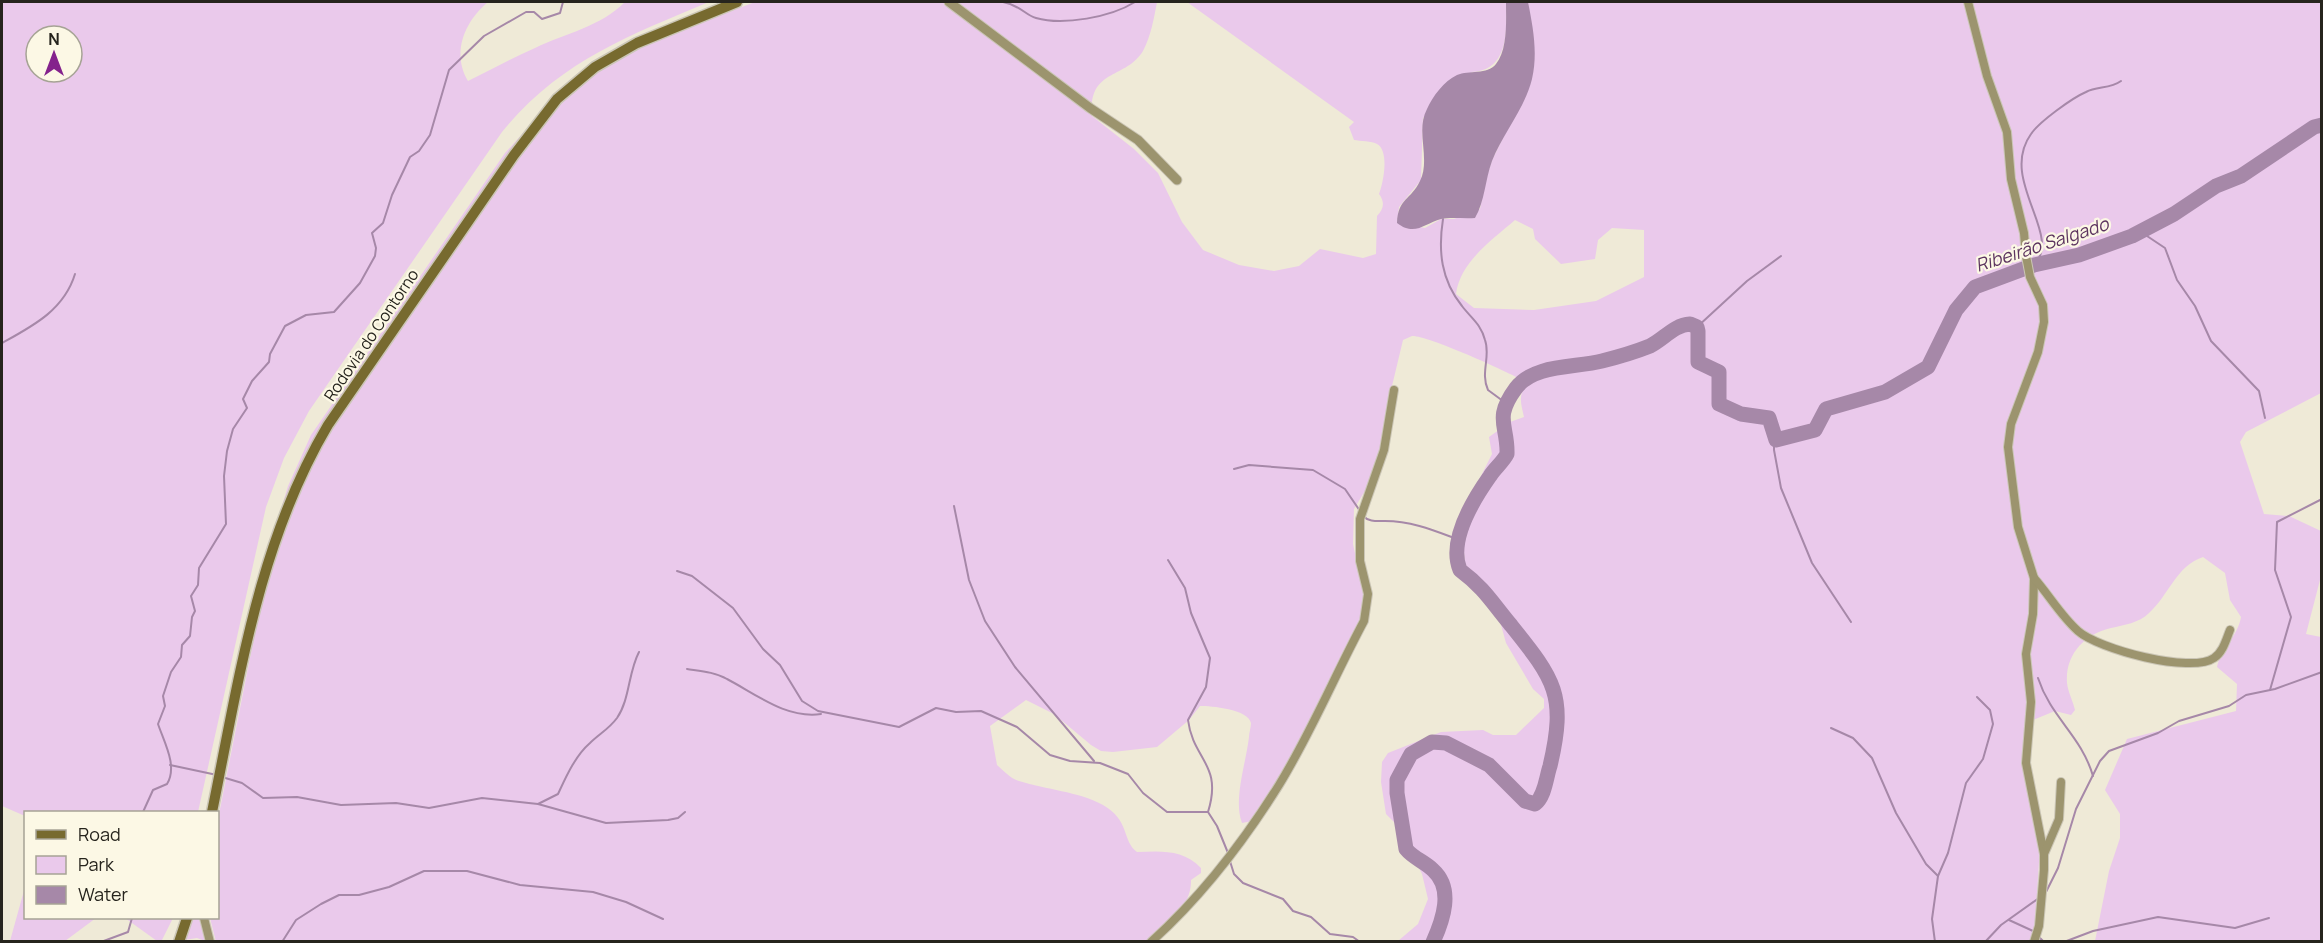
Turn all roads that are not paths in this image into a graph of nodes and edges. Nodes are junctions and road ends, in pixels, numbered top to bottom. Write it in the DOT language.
graph roads {
  1 [pos="737,2"];
  2 [pos="949,2"];
  3 [pos="1968,2"];
  4 [pos="1177,180"];
  5 [pos="1394,390"];
  6 [pos="2034,578"];
  7 [pos="2230,630"];
  8 [pos="2061,782"];
  9 [pos="212,811"];
  10 [pos="2044,854"];
  11 [pos="187,919"];
  12 [pos="204,919"];
  13 [pos="179,942"];
  14 [pos="210,942"];
  15 [pos="1151,942"];
  16 [pos="2034,942"];
  1 -- 9 [label="main road, Rodovia do Contorno"];
  2 -- 4 [label="street"];
  3 -- 6 [label="street"];
  5 -- 15 [label="street"];
  6 -- 7 [label="street"];
  6 -- 10 [label="street"];
  8 -- 10 [label="street"];
  10 -- 16 [label="street"];
  11 -- 13 [label="main road"];
  12 -- 14 [label="street"];
}
